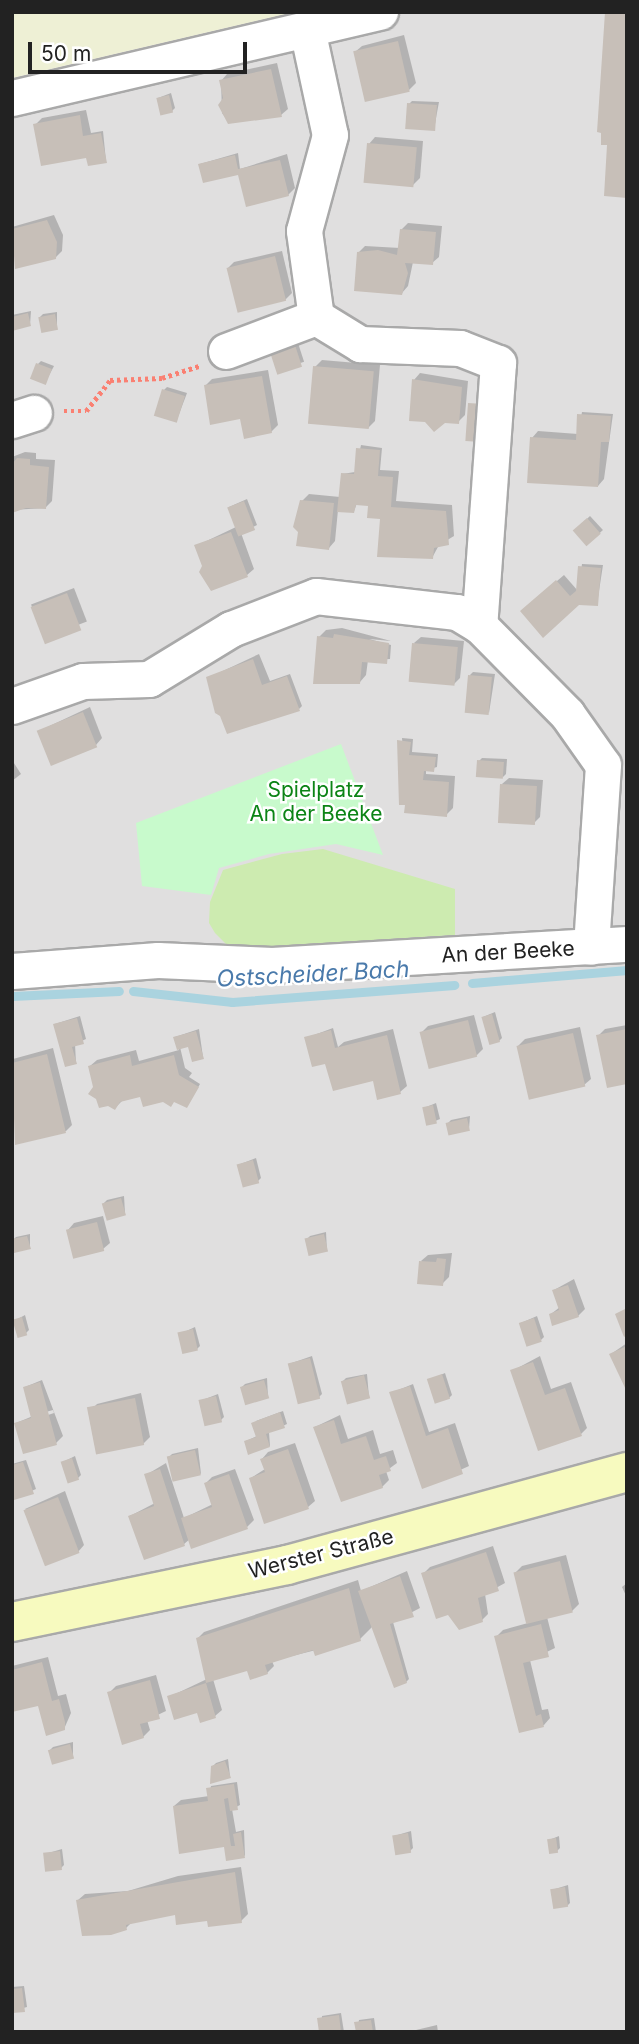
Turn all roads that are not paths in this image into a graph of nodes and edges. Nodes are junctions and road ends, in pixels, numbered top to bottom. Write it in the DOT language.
graph roads {
  1 [pos="380,12"];
  2 [pos="307,29"];
  3 [pos="12,98"];
  4 [pos="316,317"];
  5 [pos="226,351"];
  6 [pos="479,625"];
  7 [pos="12,706"];
  8 [pos="627,944"];
  9 [pos="591,947"];
  10 [pos="12,971"];
  11 [pos="627,1472"];
  12 [pos="12,1622"];
  1 -- 2 [label="street"];
  2 -- 3 [label="street"];
  2 -- 4 [label="street"];
  4 -- 5 [label="street"];
  4 -- 6 [label="street"];
  6 -- 7 [label="street"];
  6 -- 9 [label="street"];
  8 -- 9 [label="street, An der Beeke"];
  9 -- 10 [label="street, An der Beeke"];
  11 -- 12 [label="main road, Werster Straße"];
}
